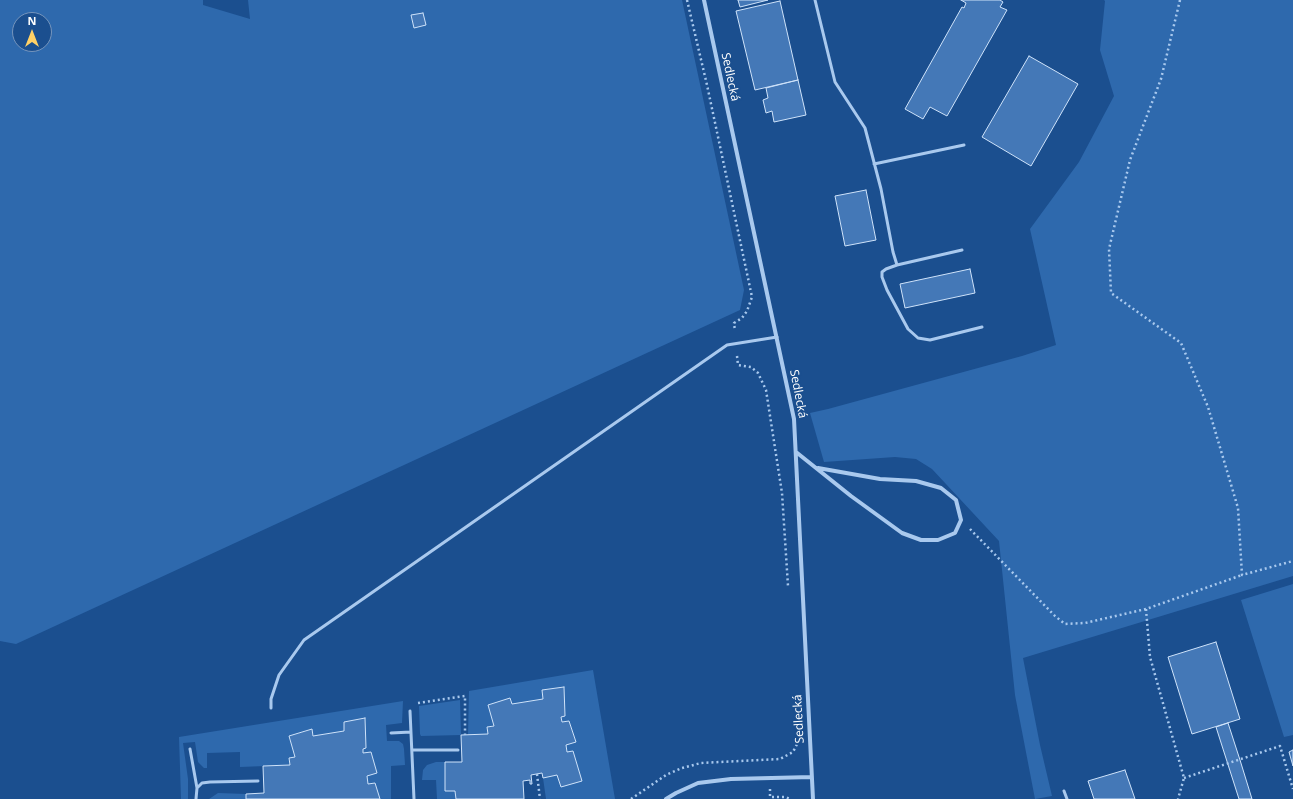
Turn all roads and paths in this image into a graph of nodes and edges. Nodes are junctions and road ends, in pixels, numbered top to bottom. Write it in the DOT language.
graph roads {
  1 [pos="687,0"];
  2 [pos="704,0"];
  3 [pos="815,0"];
  4 [pos="1180,0"];
  5 [pos="964,145"];
  6 [pos="874,164"];
  7 [pos="962,250"];
  8 [pos="897,265"];
  9 [pos="982,327"];
  10 [pos="776,337"];
  11 [pos="736,343"];
  12 [pos="796,452"];
  13 [pos="818,468"];
  14 [pos="961,520"];
  15 [pos="1293,561"];
  16 [pos="1242,575"];
  17 [pos="788,586"];
  18 [pos="1146,609"];
  19 [pos="271,708"];
  20 [pos="410,712"];
  21 [pos="411,732"];
  22 [pos="392,733"];
  23 [pos="465,734"];
  24 [pos="797,742"];
  25 [pos="190,749"];
  26 [pos="412,750"];
  27 [pos="458,750"];
  28 [pos="537,774"];
  29 [pos="812,777"];
  30 [pos="1184,778"];
  31 [pos="258,781"];
  32 [pos="197,788"];
  33 [pos="1293,789"];
  34 [pos="1064,791"];
  35 [pos="196,799"];
  36 [pos="414,799"];
  37 [pos="540,799"];
  38 [pos="631,799"];
  39 [pos="666,799"];
  40 [pos="813,799"];
  41 [pos="1067,799"];
  42 [pos="1178,799"];
  1 -- 11 [label="path"];
  2 -- 10 [label="street, Sedlecká"];
  3 -- 6 [label="lane"];
  4 -- 16 [label="path"];
  5 -- 6 [label="lane"];
  6 -- 8 [label="lane"];
  7 -- 8 [label="lane"];
  8 -- 9 [label="lane"];
  10 -- 11 [label="lane"];
  10 -- 12 [label="street, Sedlecká"];
  11 -- 17 [label="path"];
  11 -- 19 [label="lane"];
  12 -- 13 [label="street"];
  12 -- 29 [label="street, Sedlecká"];
  13 -- 14 [label="street"];
  13 -- 14 [label="street"];
  14 -- 18 [label="path"];
  15 -- 16 [label="path"];
  16 -- 18 [label="path"];
  18 -- 30 [label="path"];
  20 -- 21 [label="lane"];
  20 -- 23 [label="path"];
  21 -- 22 [label="lane"];
  21 -- 26 [label="lane"];
  24 -- 38 [label="path"];
  25 -- 32 [label="lane"];
  26 -- 27 [label="lane"];
  26 -- 36 [label="lane"];
  28 -- 37 [label="path"];
  29 -- 39 [label="street"];
  29 -- 40 [label="street, Sedlecká"];
  30 -- 33 [label="path"];
  30 -- 42 [label="path"];
  31 -- 32 [label="lane"];
  32 -- 35 [label="lane"];
  34 -- 41 [label="lane"];
}
